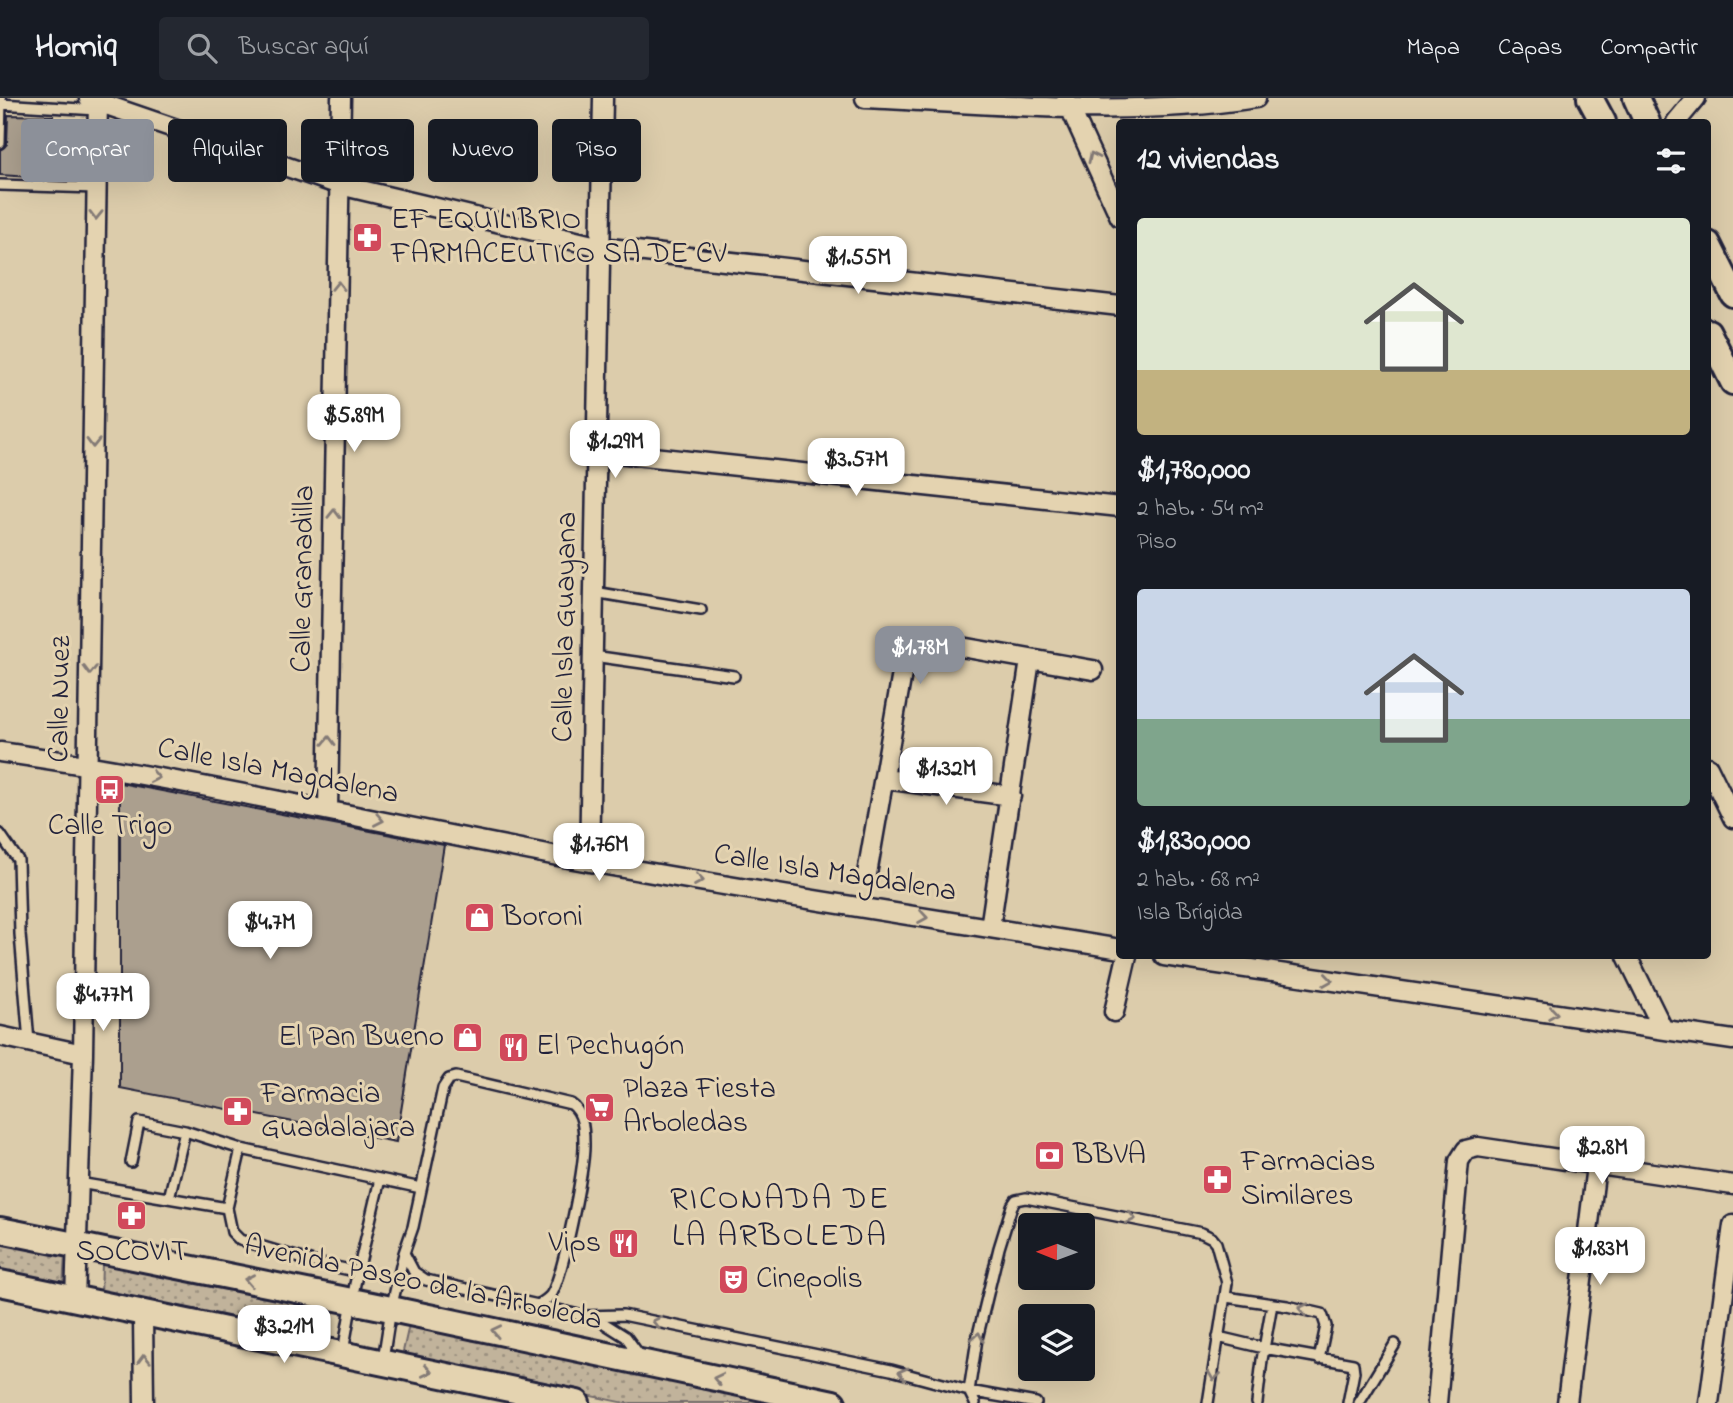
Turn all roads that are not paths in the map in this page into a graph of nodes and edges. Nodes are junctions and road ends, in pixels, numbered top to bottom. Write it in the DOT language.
graph roads {
  1 [pos="341,98"];
  2 [pos="603,98"];
  3 [pos="865,98"];
  4 [pos="1256,98"];
  5 [pos="1590,98"];
  6 [pos="1636,98"];
  7 [pos="1696,98"];
  8 [pos="1,102"];
  9 [pos="95,102"];
  10 [pos="1068,103"];
  11 [pos="1600,119"];
  12 [pos="1646,119"];
  13 [pos="1678,119"];
  14 [pos="0,143"];
  15 [pos="0,185"];
  16 [pos="340,185"];
  17 [pos="96,188"];
  18 [pos="1116,208"];
  19 [pos="601,247"];
  20 [pos="1711,250"];
  21 [pos="1733,293"];
  22 [pos="1116,306"];
  23 [pos="1711,341"];
  24 [pos="1722,372"];
  25 [pos="597,451"];
  26 [pos="1116,507"];
  27 [pos="594,592"];
  28 [pos="701,610"];
  29 [pos="593,656"];
  30 [pos="1030,660"];
  31 [pos="1093,670"];
  32 [pos="734,677"];
  33 [pos="0,752"];
  34 [pos="88,765"];
  35 [pos="1711,773"];
  36 [pos="885,779"];
  37 [pos="1011,796"];
  38 [pos="328,809"];
  39 [pos="1733,818"];
  40 [pos="0,834"];
  41 [pos="589,862"];
  42 [pos="867,874"];
  43 [pos="990,928"];
  44 [pos="1116,948"];
  45 [pos="1127,959"];
  46 [pos="1185,959"];
  47 [pos="1629,959"];
  48 [pos="1114,1013"];
  49 [pos="1663,1029"];
  50 [pos="0,1036"];
  51 [pos="1733,1040"];
  52 [pos="29,1042"];
  53 [pos="83,1054"];
  54 [pos="185,1131"];
  55 [pos="241,1149"];
  56 [pos="131,1162"];
  57 [pos="1595,1166"];
  58 [pos="380,1179"];
  59 [pos="79,1184"];
  60 [pos="1733,1185"];
  61 [pos="421,1188"];
  62 [pos="169,1198"];
  63 [pos="227,1208"];
  64 [pos="1733,1225"];
  65 [pos="0,1230"];
  66 [pos="77,1245"];
  67 [pos="404,1253"];
  68 [pos="359,1272"];
  69 [pos="0,1283"];
  70 [pos="1226,1297"];
  71 [pos="75,1300"];
  72 [pos="352,1301"];
  73 [pos="1272,1304"];
  74 [pos="538,1305"];
  75 [pos="391,1309"];
  76 [pos="143,1315"];
  77 [pos="584,1316"];
  78 [pos="1218,1337"];
  79 [pos="1395,1344"];
  80 [pos="1264,1348"];
  81 [pos="343,1353"];
  82 [pos="1318,1359"];
  83 [pos="383,1362"];
  84 [pos="646,1363"];
  85 [pos="969,1391"];
  86 [pos="144,1403"];
  87 [pos="577,1403"];
  88 [pos="833,1403"];
  89 [pos="975,1403"];
  90 [pos="1036,1403"];
  91 [pos="1208,1403"];
  92 [pos="1257,1403"];
  93 [pos="1348,1403"];
  94 [pos="1359,1403"];
  95 [pos="1437,1403"];
  96 [pos="1567,1403"];
  97 [pos="1709,1403"];
  1 -- 16 [label="street, Calle Granadilla"];
  2 -- 19 [label="street, Calle Isla Guayana"];
  3 -- 10 [label="street"];
  4 -- 10 [label="street"];
  5 -- 11 [label="street"];
  6 -- 12 [label="street"];
  7 -- 13 [label="street"];
  8 -- 9 [label="lane"];
  8 -- 14 [label="lane"];
  9 -- 16 [label="street"];
  9 -- 17 [label="street, Calle Nuez"];
  18 -- 10 [label="street, one-way"];
  15 -- 17 [label="lane"];
  16 -- 19 [label="street"];
  38 -- 16 [label="street, Calle Granadilla, one-way"];
  17 -- 34 [label="street, Calle Nuez, one-way"];
  19 -- 22 [label="street"];
  19 -- 25 [label="street, Calle Isla Guayana"];
  20 -- 21 [label="street"];
  23 -- 24 [label="street"];
  25 -- 26 [label="street"];
  25 -- 27 [label="street, Calle Isla Guayana"];
  27 -- 28 [label="lane"];
  27 -- 29 [label="street, Calle Isla Guayana"];
  29 -- 32 [label="lane"];
  29 -- 41 [label="street, Calle Isla Guayana"];
  30 -- 31 [label="street"];
  30 -- 36 [label="street"];
  30 -- 37 [label="street"];
  33 -- 34 [label="street, Calle Isla Magdalena"];
  34 -- 38 [label="street, Calle Isla Magdalena, one-way"];
  34 -- 53 [label="street, Calle Nuez"];
  35 -- 39 [label="street"];
  36 -- 37 [label="street"];
  36 -- 42 [label="street"];
  37 -- 43 [label="street"];
  38 -- 41 [label="street, Calle Isla Magdalena, one-way"];
  40 -- 52 [label="lane"];
  41 -- 43 [label="street, Calle Isla Magdalena, one-way"];
  43 -- 44 [label="street, Calle Isla Magdalena"];
  45 -- 48 [label="street"];
  46 -- 49 [label="street, one-way"];
  47 -- 49 [label="street"];
  49 -- 51 [label="street"];
  50 -- 52 [label="street"];
  52 -- 53 [label="street"];
  53 -- 59 [label="street, Calle Nuez"];
  54 -- 55 [label="lane"];
  54 -- 56 [label="lane"];
  54 -- 62 [label="lane"];
  55 -- 58 [label="lane"];
  55 -- 63 [label="lane"];
  57 -- 60 [label="street"];
  57 -- 95 [label="street"];
  57 -- 96 [label="street"];
  58 -- 61 [label="lane"];
  58 -- 68 [label="lane"];
  59 -- 62 [label="lane"];
  59 -- 66 [label="street, Calle Nuez"];
  61 -- 67 [label="lane"];
  61 -- 74 [label="lane"];
  62 -- 63 [label="lane"];
  63 -- 68 [label="lane"];
  64 -- 97 [label="street"];
  65 -- 66 [label="street, Avenida Paseo de la Arboleda"];
  66 -- 71 [label="street, Calle Nuez"];
  72 -- 66 [label="street, Avenida Paseo de la Arboleda, one-way"];
  67 -- 74 [label="lane"];
  67 -- 75 [label="lane"];
  68 -- 72 [label="lane"];
  69 -- 71 [label="street"];
  70 -- 73 [label="lane"];
  70 -- 78 [label="lane"];
  85 -- 70 [label="lane, one-way"];
  71 -- 76 [label="street"];
  72 -- 75 [label="street, Avenida Paseo de la Arboleda"];
  72 -- 81 [label="lane"];
  73 -- 80 [label="lane"];
  82 -- 73 [label="lane, one-way"];
  74 -- 77 [label="lane"];
  75 -- 83 [label="lane"];
  84 -- 75 [label="street, Avenida Paseo de la Arboleda, one-way"];
  76 -- 81 [label="street"];
  86 -- 76 [label="street, one-way"];
  77 -- 84 [label="lane"];
  85 -- 77 [label="lane, one-way"];
  78 -- 80 [label="lane"];
  78 -- 91 [label="lane, one-way"];
  79 -- 94 [label="lane"];
  80 -- 82 [label="lane"];
  80 -- 92 [label="lane"];
  81 -- 83 [label="street"];
  82 -- 93 [label="lane"];
  83 -- 87 [label="street, one-way"];
  88 -- 84 [label="street, Avenida Paseo de la Arboleda, one-way"];
  85 -- 89 [label="lane"];
  85 -- 90 [label="lane"];
}
